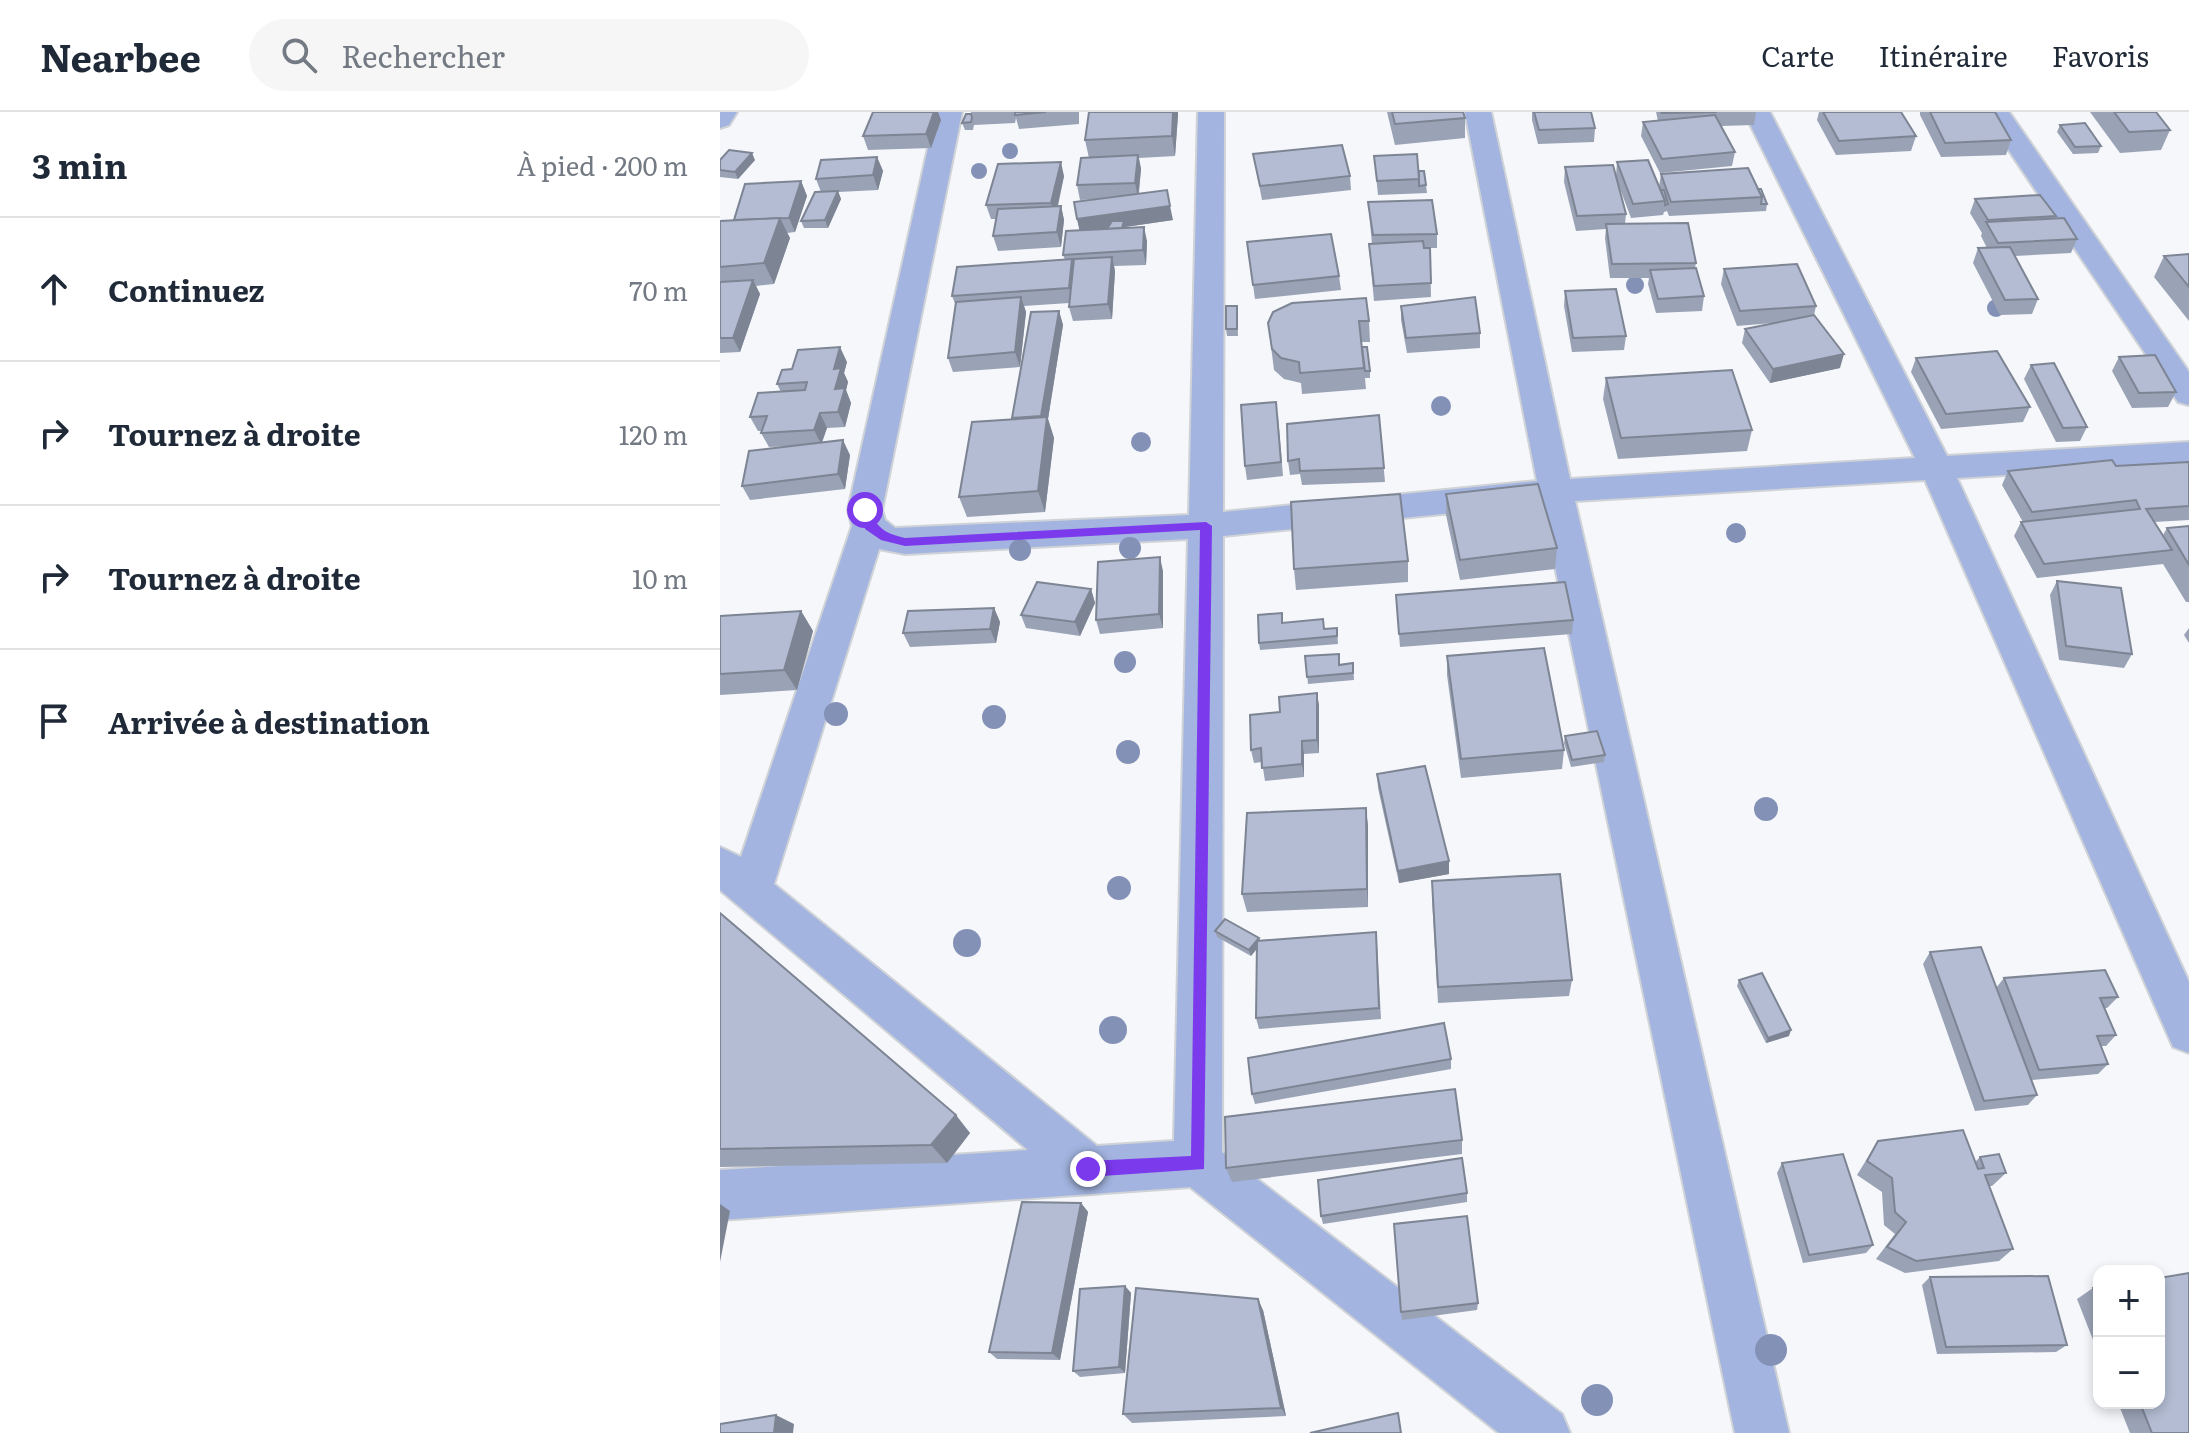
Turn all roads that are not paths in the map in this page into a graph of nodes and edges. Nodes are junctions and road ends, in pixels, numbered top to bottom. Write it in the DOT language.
graph roads {
  1 [pos="724,112"];
  2 [pos="949,112"];
  3 [pos="1211,112"];
  4 [pos="1478,112"];
  5 [pos="1757,112"];
  6 [pos="1996,112"];
  7 [pos="720,120"];
  8 [pos="2189,395"];
  9 [pos="2189,453"];
  10 [pos="1936,468"];
  11 [pos="1556,491"];
  12 [pos="869,526"];
  13 [pos="1206,526"];
  14 [pos="736,878"];
  15 [pos="2189,1032"];
  16 [pos="1198,1163"];
  17 [pos="1088,1169"];
  18 [pos="720,1195"];
  19 [pos="1543,1433"];
  20 [pos="1762,1433"];
  1 -- 7 [label="street"];
  2 -- 12 [label="street"];
  3 -- 13 [label="street"];
  4 -- 11 [label="street"];
  5 -- 10 [label="street"];
  6 -- 8 [label="street"];
  9 -- 10 [label="street"];
  10 -- 11 [label="street"];
  10 -- 15 [label="street"];
  11 -- 13 [label="street"];
  11 -- 20 [label="street"];
  12 -- 13 [label="street"];
  12 -- 14 [label="street"];
  13 -- 16 [label="street"];
  14 -- 17 [label="street"];
  16 -- 17 [label="street"];
  16 -- 19 [label="street"];
  17 -- 18 [label="street"];
}
